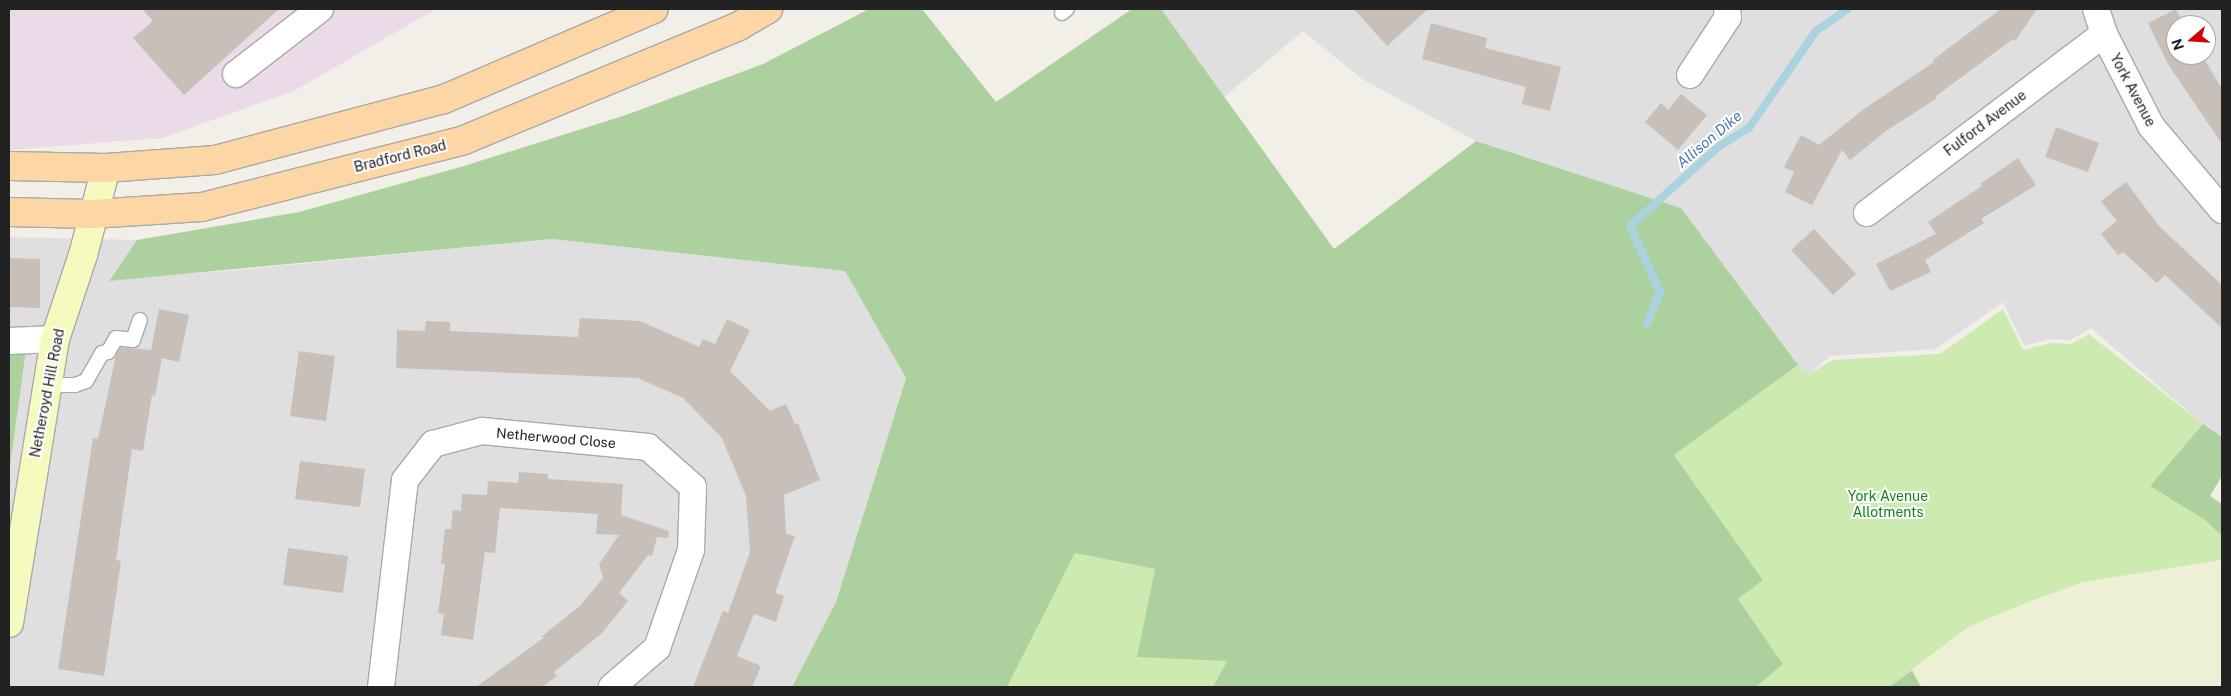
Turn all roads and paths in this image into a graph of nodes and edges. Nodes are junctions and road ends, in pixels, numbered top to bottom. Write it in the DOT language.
graph roads {
  1 [pos="320,9"];
  2 [pos="654,9"];
  3 [pos="769,9"];
  4 [pos="1727,9"];
  5 [pos="2096,9"];
  6 [pos="2104,34"];
  7 [pos="236,74"];
  8 [pos="1690,75"];
  9 [pos="9,166"];
  10 [pos="106,168"];
  11 [pos="2222,210"];
  12 [pos="9,212"];
  13 [pos="1868,213"];
  14 [pos="92,214"];
  15 [pos="140,320"];
  16 [pos="55,339"];
  17 [pos="9,340"];
  18 [pos="47,385"];
  19 [pos="9,623"];
  20 [pos="381,687"];
  21 [pos="612,687"];
  1 -- 7 [label="street"];
  2 -- 10 [label="main road"];
  3 -- 14 [label="main road, Bradford Road"];
  4 -- 8 [label="street"];
  5 -- 6 [label="street, York Avenue"];
  6 -- 11 [label="street, York Avenue"];
  6 -- 13 [label="street, Fulford Avenue"];
  9 -- 10 [label="main road"];
  10 -- 14 [label="street, Netheroyd Hill Road"];
  12 -- 14 [label="main road, Bradford Road"];
  14 -- 16 [label="street, Netheroyd Hill Road"];
  15 -- 18 [label="lane"];
  16 -- 17 [label="street"];
  16 -- 18 [label="street, Netheroyd Hill Road"];
  18 -- 19 [label="street, Netheroyd Hill Road"];
  20 -- 21 [label="street, Netherwood Close"];
}
